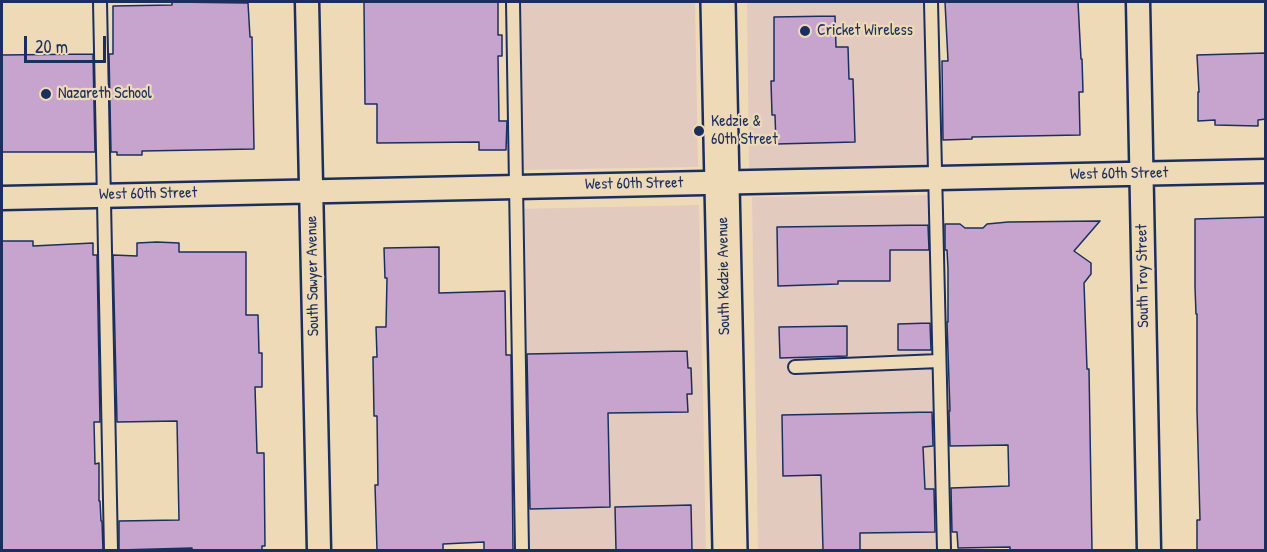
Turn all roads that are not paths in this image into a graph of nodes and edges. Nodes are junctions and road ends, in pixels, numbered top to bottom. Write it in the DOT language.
graph roads {
  1 [pos="99,2"];
  2 [pos="307,2"];
  3 [pos="513,2"];
  4 [pos="718,2"];
  5 [pos="931,2"];
  6 [pos="1138,2"];
  7 [pos="1266,171"];
  8 [pos="1141,174"];
  9 [pos="935,178"];
  10 [pos="722,182"];
  11 [pos="516,187"];
  12 [pos="311,191"];
  13 [pos="103,195"];
  14 [pos="2,198"];
  15 [pos="939,361"];
  16 [pos="795,367"];
  17 [pos="111,550"];
  18 [pos="319,550"];
  19 [pos="522,550"];
  20 [pos="730,550"];
  21 [pos="944,550"];
  22 [pos="1149,550"];
  1 -- 13 [label="lane"];
  2 -- 12 [label="street, South Sawyer Avenue"];
  3 -- 11 [label="lane"];
  4 -- 10 [label="main road, South Kedzie Avenue"];
  5 -- 9 [label="lane"];
  6 -- 8 [label="street, South Troy Street"];
  7 -- 8 [label="street, West 60th Street"];
  8 -- 9 [label="street, West 60th Street"];
  8 -- 22 [label="street, South Troy Street"];
  9 -- 10 [label="street, West 60th Street"];
  9 -- 15 [label="lane"];
  10 -- 11 [label="street, West 60th Street"];
  10 -- 20 [label="main road, South Kedzie Avenue"];
  11 -- 12 [label="street, West 60th Street"];
  11 -- 19 [label="lane"];
  12 -- 13 [label="street, West 60th Street"];
  12 -- 18 [label="street, South Sawyer Avenue"];
  13 -- 14 [label="street, West 60th Street"];
  13 -- 17 [label="lane"];
  15 -- 16 [label="lane"];
  15 -- 21 [label="lane"];
}
